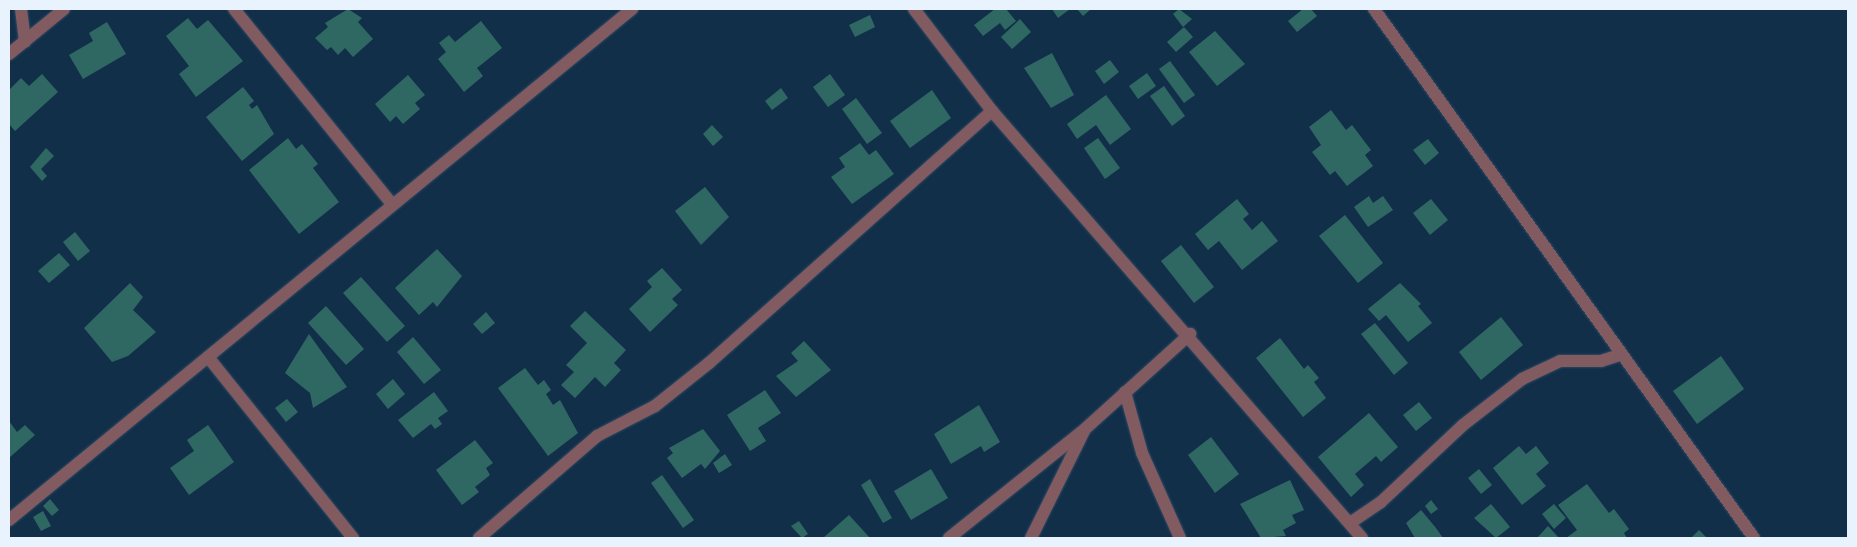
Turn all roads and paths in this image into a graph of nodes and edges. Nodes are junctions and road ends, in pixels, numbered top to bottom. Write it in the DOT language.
graph roads {
  1 [pos="22,9"];
  2 [pos="64,9"];
  3 [pos="234,9"];
  4 [pos="632,9"];
  5 [pos="914,9"];
  6 [pos="1374,9"];
  7 [pos="25,42"];
  8 [pos="9,54"];
  9 [pos="992,111"];
  10 [pos="392,204"];
  11 [pos="1190,334"];
  12 [pos="1622,354"];
  13 [pos="208,357"];
  14 [pos="1125,392"];
  15 [pos="1084,429"];
  16 [pos="9,520"];
  17 [pos="1350,523"];
  18 [pos="353,538"];
  19 [pos="480,538"];
  20 [pos="949,538"];
  21 [pos="1031,538"];
  22 [pos="1180,538"];
  23 [pos="1362,538"];
  24 [pos="1754,538"];
  1 -- 7 [label="street"];
  2 -- 7 [label="street"];
  3 -- 10 [label="street"];
  4 -- 10 [label="street"];
  5 -- 9 [label="street"];
  6 -- 12 [label="street"];
  7 -- 8 [label="street"];
  9 -- 11 [label="street"];
  9 -- 19 [label="street"];
  10 -- 13 [label="street"];
  11 -- 14 [label="street"];
  11 -- 17 [label="street"];
  12 -- 17 [label="street"];
  12 -- 24 [label="street"];
  13 -- 16 [label="street"];
  13 -- 18 [label="street"];
  14 -- 15 [label="street"];
  14 -- 22 [label="street"];
  15 -- 20 [label="street"];
  15 -- 21 [label="street"];
  17 -- 23 [label="street"];
}
